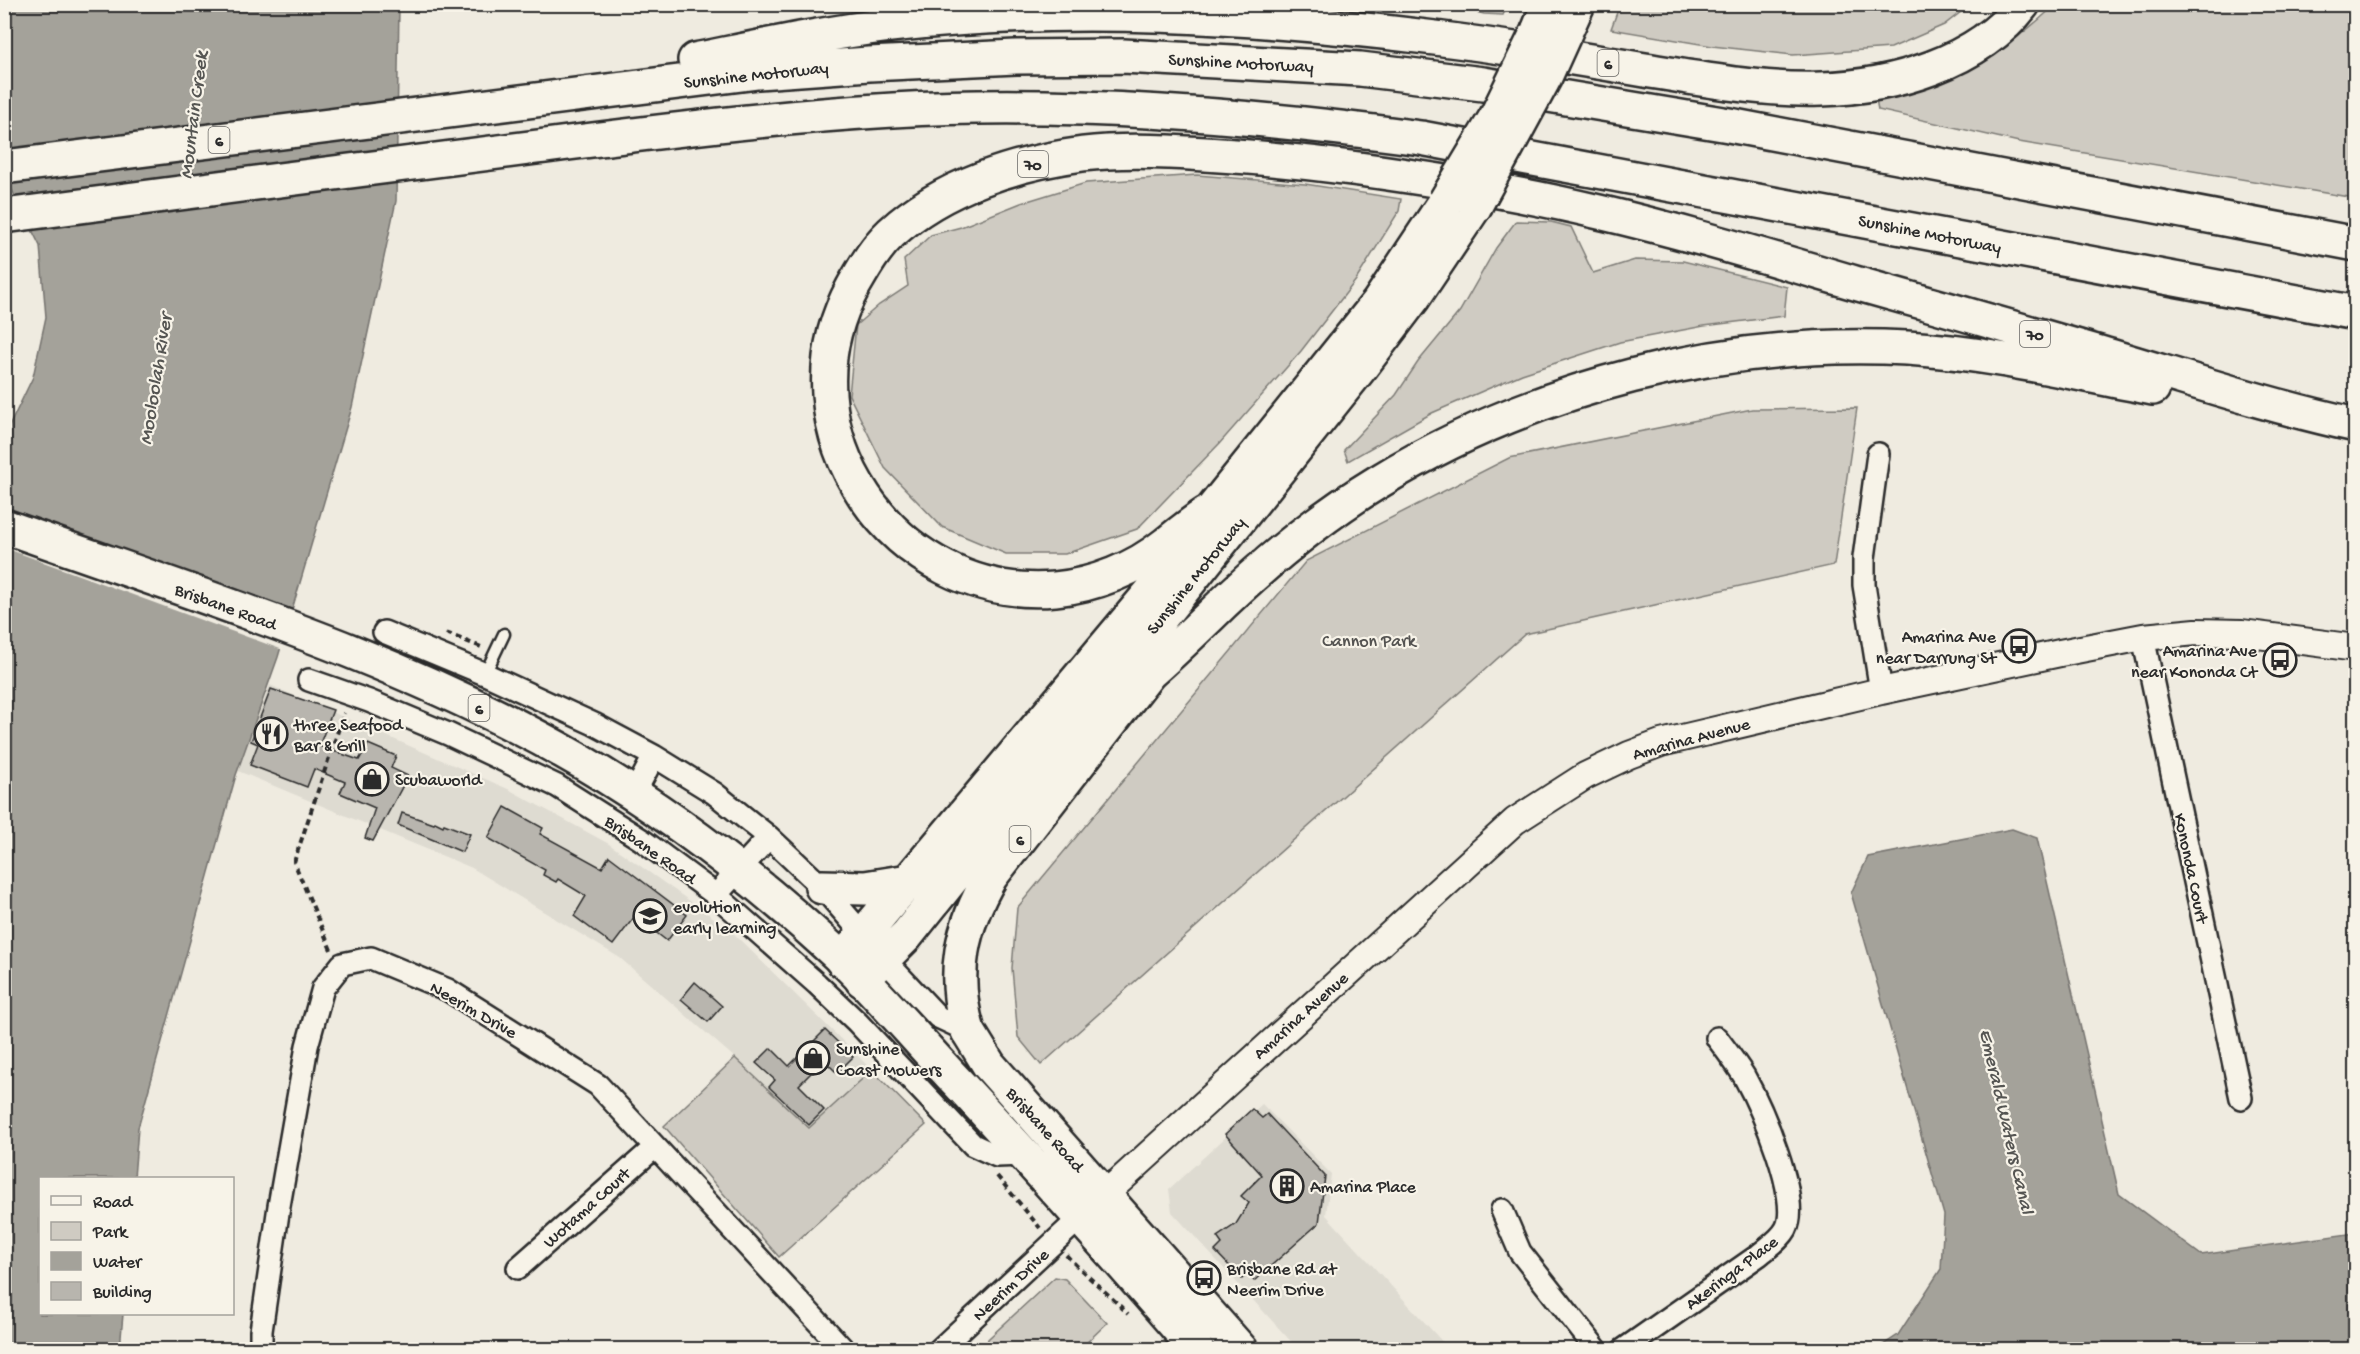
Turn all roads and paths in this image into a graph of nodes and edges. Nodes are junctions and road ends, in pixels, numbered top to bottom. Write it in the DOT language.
graph roads {
  1 [pos="1578,4"];
  2 [pos="2023,4"];
  3 [pos="1180,10"];
  4 [pos="1550,24"];
  5 [pos="640,87"];
  6 [pos="4,167"];
  7 [pos="1460,204"];
  8 [pos="4,216"];
  9 [pos="2355,244"];
  10 [pos="2355,313"];
  11 [pos="1385,337"];
  12 [pos="2208,385"];
  13 [pos="2355,425"];
  14 [pos="1878,454"];
  15 [pos="1210,511"];
  16 [pos="4,526"];
  17 [pos="384,632"];
  18 [pos="504,634"];
  19 [pos="2144,638"];
  20 [pos="2355,648"];
  21 [pos="1149,673"];
  22 [pos="485,674"];
  23 [pos="309,680"];
  24 [pos="1881,691"];
  25 [pos="350,695"];
  26 [pos="654,756"];
  27 [pos="634,794"];
  28 [pos="769,837"];
  29 [pos="736,870"];
  30 [pos="909,881"];
  31 [pos="822,886"];
  32 [pos="716,895"];
  33 [pos="863,958"];
  34 [pos="342,964"];
  35 [pos="968,1031"];
  36 [pos="1717,1038"];
  37 [pos="2241,1098"];
  38 [pos="655,1147"];
  39 [pos="1023,1155"];
  40 [pos="1003,1184"];
  41 [pos="1104,1195"];
  42 [pos="1502,1210"];
  43 [pos="1039,1216"];
  44 [pos="1080,1218"];
  45 [pos="1034,1222"];
  46 [pos="1054,1243"];
  47 [pos="518,1268"];
  48 [pos="1132,1319"];
  49 [pos="948,1347"];
  50 [pos="261,1350"];
  51 [pos="844,1350"];
  52 [pos="1197,1350"];
  53 [pos="1241,1350"];
  54 [pos="1597,1350"];
  55 [pos="1623,1350"];
  1 -- 4 [label="main road, Sunshine Motorway / 6"];
  2 -- 3 [label="main road, 6"];
  3 -- 5 [label="main road, 6"];
  4 -- 7 [label="main road, Sunshine Motorway / 6, bridge"];
  5 -- 6 [label="main road, Sunshine Motorway / 6"];
  5 -- 9 [label="main road, Sunshine Motorway"];
  7 -- 11 [label="main road, Sunshine Motorway / 6"];
  7 -- 15 [label="main road, Sunshine Motorway / 70"];
  8 -- 10 [label="main road, Sunshine Motorway"];
  11 -- 21 [label="main road, 6"];
  11 -- 33 [label="main road, Sunshine Motorway"];
  12 -- 13 [label="main road, 70"];
  12 -- 15 [label="main road, 70"];
  12 -- 21 [label="main road"];
  14 -- 24 [label="street"];
  15 -- 30 [label="main road, Sunshine Motorway"];
  16 -- 27 [label="main road, Brisbane Road / 6"];
  17 -- 22 [label="street, Brisbane Road"];
  18 -- 22 [label="lane"];
  19 -- 20 [label="street, Amarina Avenue"];
  19 -- 24 [label="street, Amarina Avenue"];
  19 -- 37 [label="street, Kononda Court"];
  21 -- 35 [label="main road, 6"];
  22 -- 26 [label="street, Brisbane Road"];
  23 -- 25 [label="street, Brisbane Road"];
  24 -- 41 [label="street, Amarina Avenue"];
  25 -- 32 [label="street, Brisbane Road"];
  25 -- 34 [label="path"];
  26 -- 27 [label="street, Brisbane Road"];
  26 -- 28 [label="street, Brisbane Road"];
  27 -- 29 [label="main road, Brisbane Road / 6"];
  28 -- 29 [label="street"];
  28 -- 31 [label="street, Brisbane Road"];
  29 -- 32 [label="street"];
  29 -- 33 [label="main road, Brisbane Road / 6"];
  30 -- 31 [label="main road"];
  30 -- 33 [label="main road, Sunshine Motorway"];
  31 -- 33 [label="street, Brisbane Road"];
  32 -- 39 [label="street, Brisbane Road"];
  33 -- 35 [label="street, Brisbane Road"];
  33 -- 39 [label="main road, Brisbane Road / 6"];
  34 -- 38 [label="street, Neerim Drive"];
  34 -- 50 [label="street"];
  35 -- 41 [label="main road, Brisbane Road / 6"];
  36 -- 55 [label="street, Akeringa Place"];
  38 -- 47 [label="street, Wotama Court"];
  38 -- 51 [label="street, Neerim Drive"];
  39 -- 44 [label="main road, Brisbane Road / 6"];
  40 -- 45 [label="path"];
  41 -- 44 [label="street, Amarina Avenue"];
  41 -- 53 [label="main road, Brisbane Road / 6"];
  42 -- 54 [label="street"];
  43 -- 45 [label="path"];
  44 -- 46 [label="street, Neerim Drive"];
  44 -- 52 [label="main road, Brisbane Road / 6"];
  45 -- 46 [label="path"];
  46 -- 48 [label="path"];
  46 -- 49 [label="street, Neerim Drive"];
}
